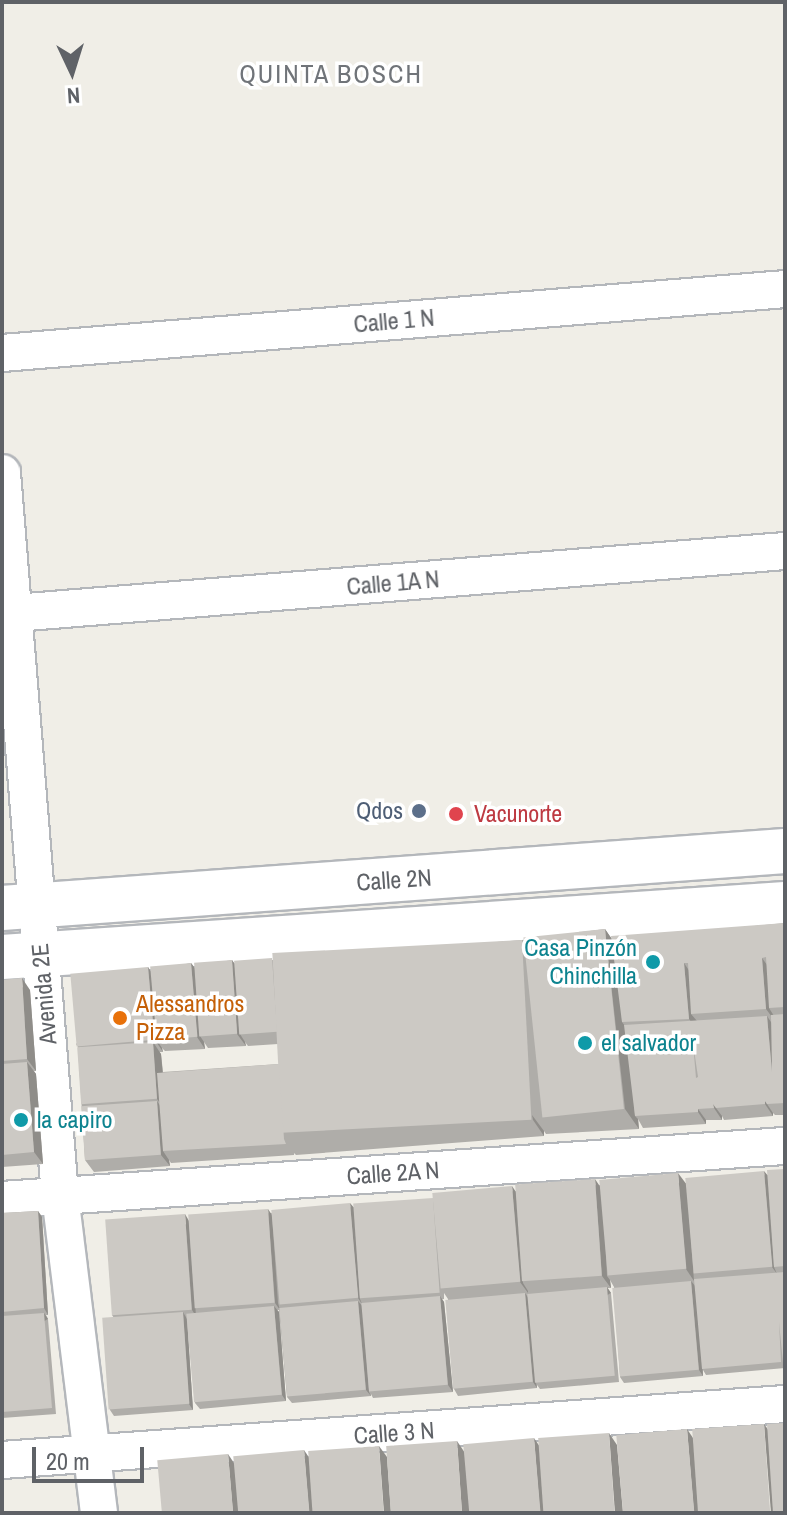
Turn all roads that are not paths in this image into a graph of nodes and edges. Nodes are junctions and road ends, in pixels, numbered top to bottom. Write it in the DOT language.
graph roads {
  1 [pos="785,289"];
  2 [pos="2,353"];
  3 [pos="2,473"];
  4 [pos="785,551"];
  5 [pos="8,613"];
  6 [pos="785,851"];
  7 [pos="785,904"];
  8 [pos="20,906"];
  9 [pos="22,956"];
  10 [pos="785,1146"];
  11 [pos="60,1195"];
  12 [pos="2,1200"];
  13 [pos="785,1404"];
  14 [pos="92,1455"];
  15 [pos="2,1460"];
  16 [pos="99,1513"];
  1 -- 2 [label="street, Calle 1 N"];
  3 -- 5 [label="street, Avenida 2E"];
  4 -- 5 [label="street, Calle 1A N"];
  5 -- 8 [label="street, Avenida 2E"];
  6 -- 8 [label="street, Calle 2N"];
  7 -- 9 [label="street, Calle 2N"];
  8 -- 9 [label="street, Avenida 2E"];
  9 -- 11 [label="street, Avenida 2E"];
  10 -- 11 [label="street, Calle 2A N"];
  11 -- 12 [label="street, Calle 2A N"];
  11 -- 14 [label="street, Avenida 2E"];
  13 -- 14 [label="street, Calle 3 N"];
  14 -- 15 [label="street, Calle 3 N"];
  14 -- 16 [label="street, Avenida 2E"];
}
